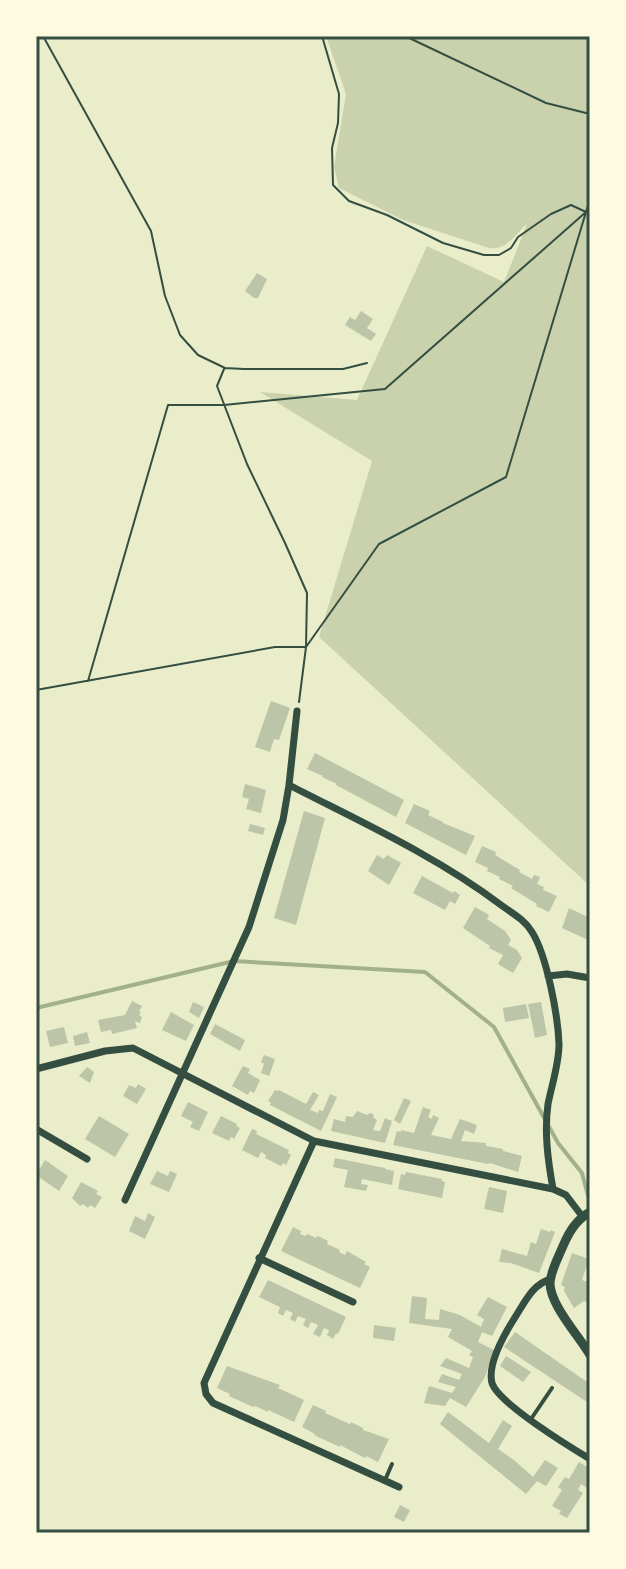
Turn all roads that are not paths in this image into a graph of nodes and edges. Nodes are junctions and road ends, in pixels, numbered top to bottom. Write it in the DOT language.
graph roads {
  1 [pos="297,711"];
  2 [pos="289,785"];
  3 [pos="548,976"];
  4 [pos="590,978"];
  5 [pos="36,1069"];
  6 [pos="183,1074"];
  7 [pos="36,1129"];
  8 [pos="314,1141"];
  9 [pos="87,1159"];
  10 [pos="553,1189"];
  11 [pos="125,1200"];
  12 [pos="586,1214"];
  13 [pos="259,1258"];
  14 [pos="551,1279"];
  15 [pos="353,1302"];
  16 [pos="590,1355"];
  17 [pos="552,1388"];
  18 [pos="531,1419"];
  19 [pos="590,1459"];
  20 [pos="392,1464"];
  21 [pos="384,1480"];
  22 [pos="399,1487"];
  1 -- 2 [label="street"];
  2 -- 3 [label="street"];
  2 -- 6 [label="street"];
  3 -- 4 [label="street"];
  3 -- 10 [label="street"];
  5 -- 6 [label="street"];
  6 -- 8 [label="street"];
  6 -- 11 [label="street"];
  7 -- 9 [label="street"];
  8 -- 10 [label="street"];
  8 -- 13 [label="street"];
  10 -- 12 [label="street"];
  12 -- 14 [label="street"];
  13 -- 15 [label="street"];
  13 -- 21 [label="street"];
  14 -- 16 [label="street"];
  14 -- 18 [label="street"];
  17 -- 18 [label="lane"];
  18 -- 19 [label="street"];
  20 -- 21 [label="lane"];
  21 -- 22 [label="street"];
}
